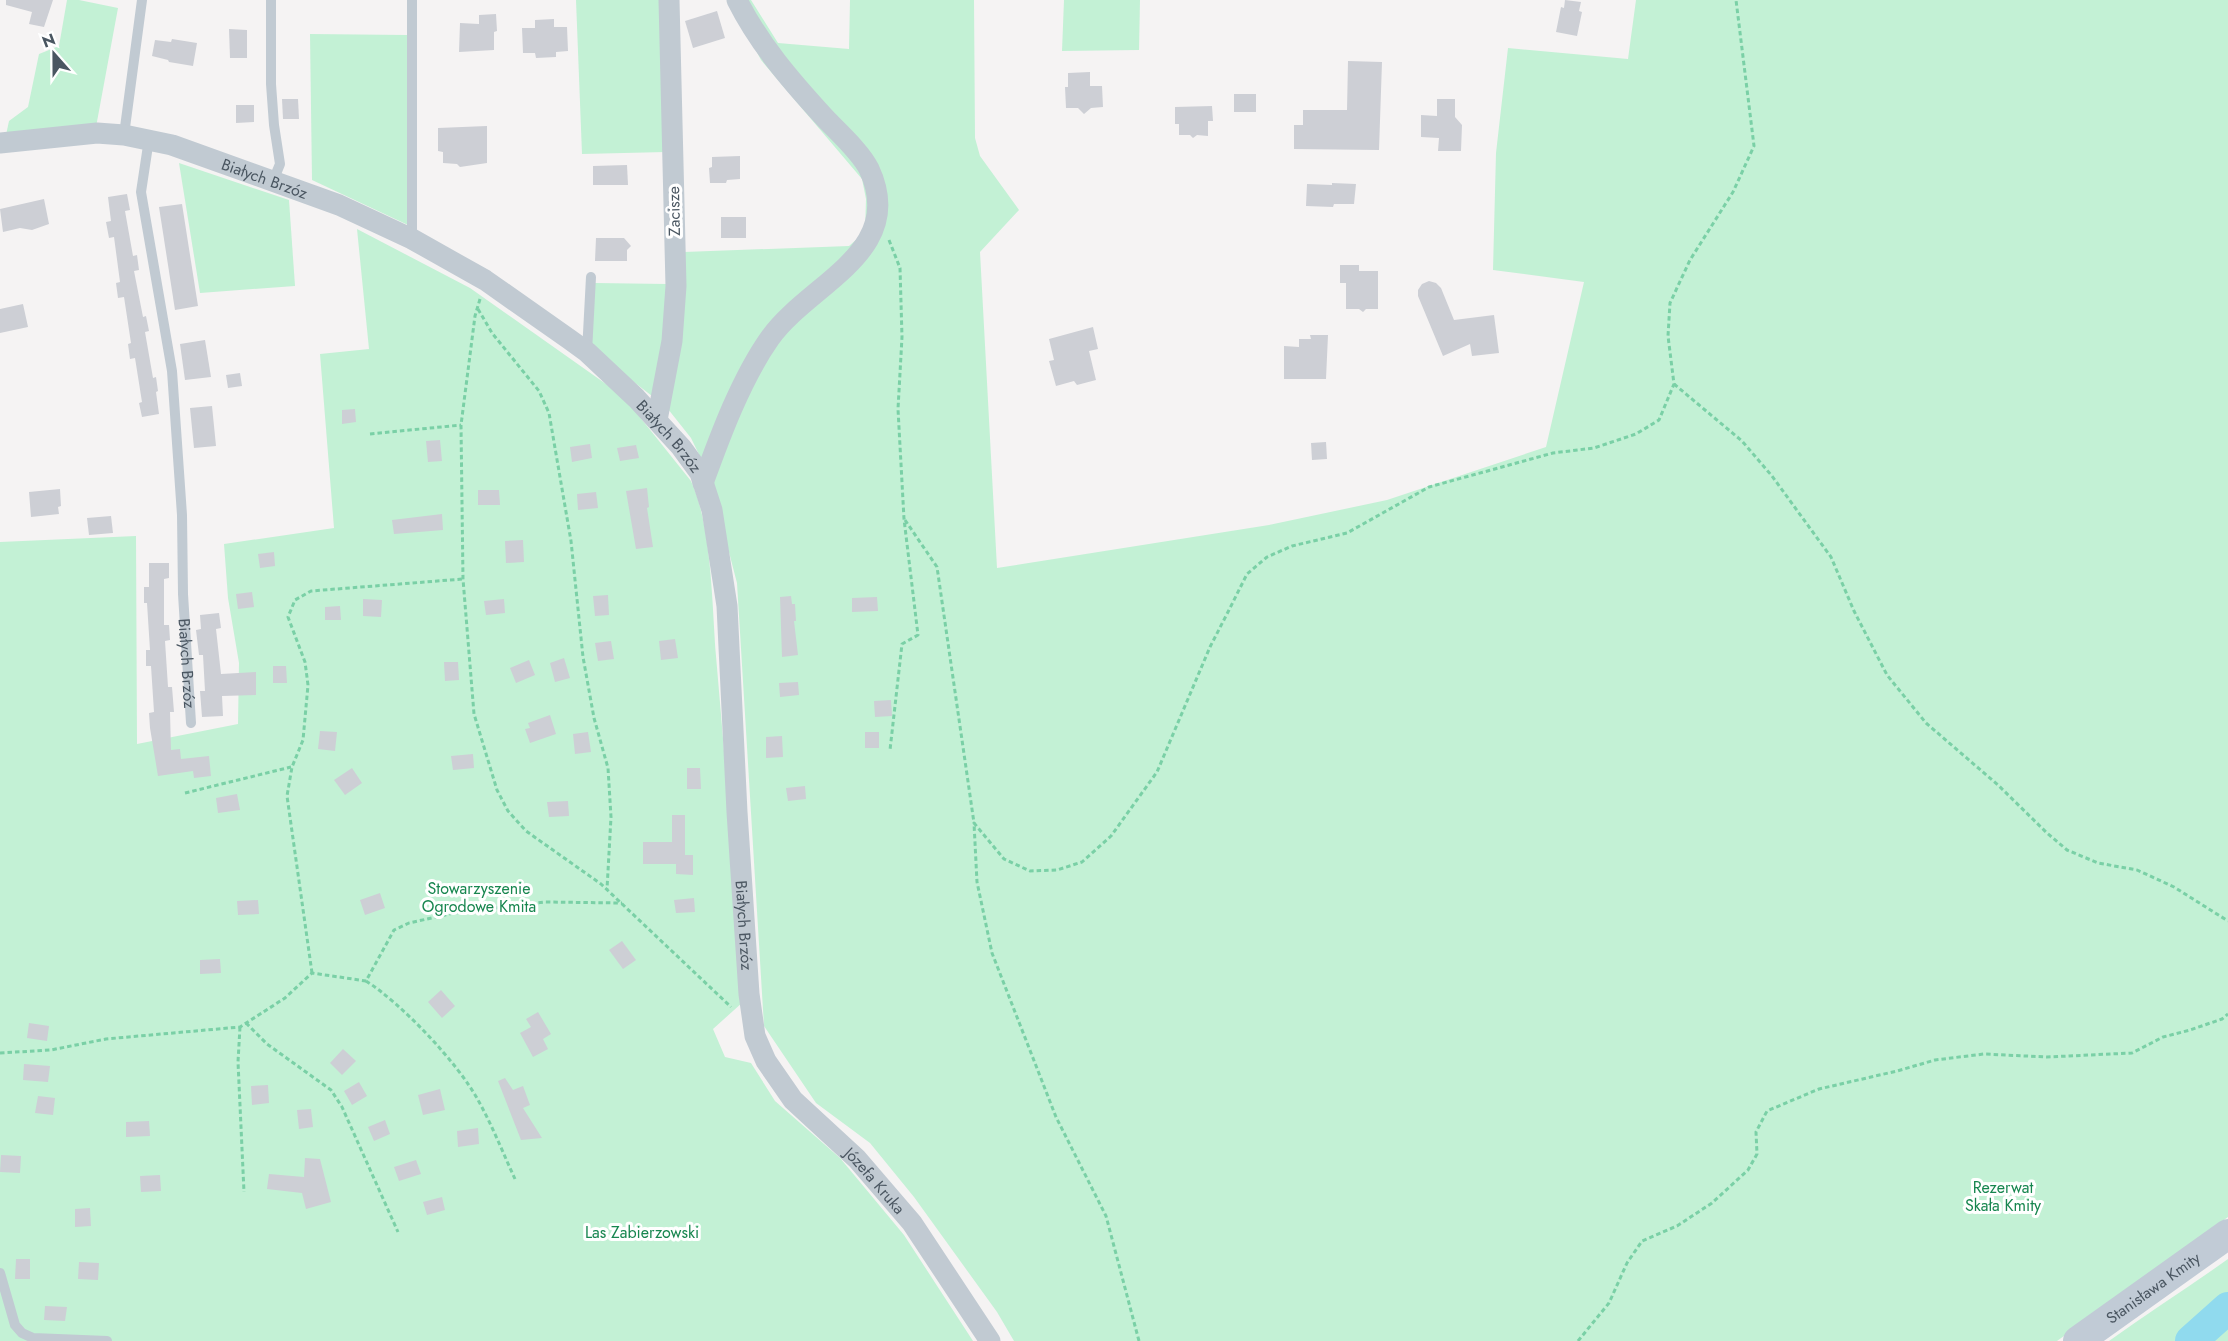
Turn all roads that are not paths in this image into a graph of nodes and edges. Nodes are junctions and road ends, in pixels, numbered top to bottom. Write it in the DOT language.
graph roads {
  1 [pos="142,0"];
  2 [pos="271,0"];
  3 [pos="412,0"];
  4 [pos="669,0"];
  5 [pos="737,0"];
  6 [pos="124,135"];
  7 [pos="149,139"];
  8 [pos="0,143"];
  9 [pos="273,181"];
  10 [pos="412,238"];
  11 [pos="591,277"];
  12 [pos="587,352"];
  13 [pos="657,420"];
  14 [pos="703,483"];
  15 [pos="191,723"];
  16 [pos="754,1028"];
  17 [pos="2228,1234"];
  18 [pos="0,1273"];
  19 [pos="107,1341"];
  20 [pos="990,1341"];
  21 [pos="2078,1341"];
  1 -- 6 [label="lane"];
  2 -- 9 [label="lane"];
  3 -- 10 [label="lane"];
  4 -- 13 [label="street, Zacisze"];
  5 -- 14 [label="street"];
  6 -- 7 [label="street, Białych Brzóz"];
  6 -- 8 [label="street, Białych Brzóz"];
  7 -- 9 [label="street, Białych Brzóz"];
  7 -- 15 [label="lane, Białych Brzóz"];
  9 -- 10 [label="street, Białych Brzóz"];
  10 -- 12 [label="street, Białych Brzóz"];
  11 -- 12 [label="lane"];
  12 -- 13 [label="street, Białych Brzóz"];
  13 -- 14 [label="street, Białych Brzóz"];
  14 -- 16 [label="street, Białych Brzóz"];
  16 -- 20 [label="street, Józefa Kruka"];
  17 -- 21 [label="main road, Stanisława Kmity"];
  18 -- 19 [label="lane"];
}
